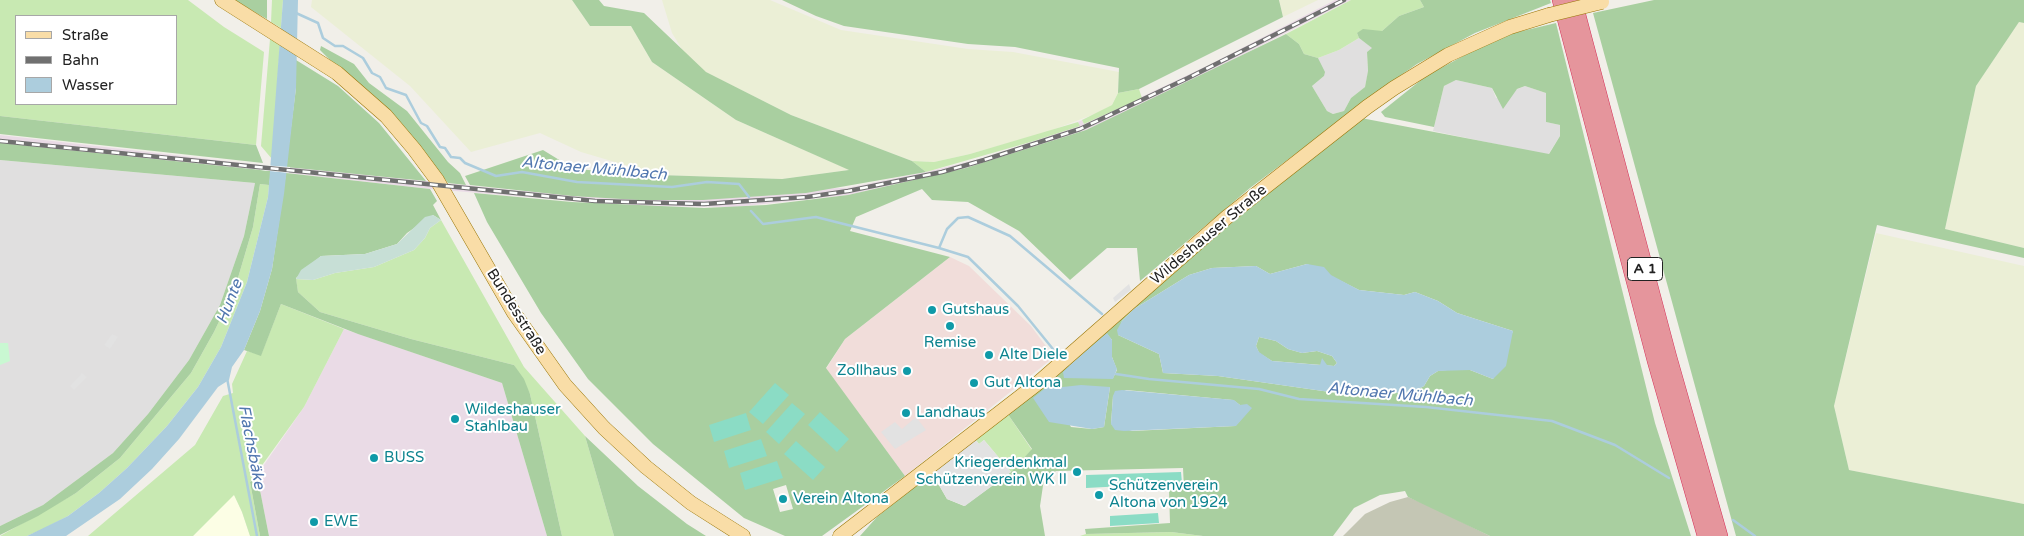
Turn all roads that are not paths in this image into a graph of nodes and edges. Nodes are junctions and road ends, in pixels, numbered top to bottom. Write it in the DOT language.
graph roads {
  1 [pos="222,0"];
  2 [pos="1560,0"];
  3 [pos="1574,0"];
  4 [pos="1606,1"];
  5 [pos="842,535"];
  6 [pos="743,536"];
  7 [pos="1705,536"];
  8 [pos="1720,536"];
  1 -- 6 [label="main road, Bundesstraße"];
  2 -- 7 [label="highway, A 1"];
  3 -- 8 [label="highway, A 1"];
  4 -- 5 [label="main road, Wildeshauser Straße, bridge"];
}
